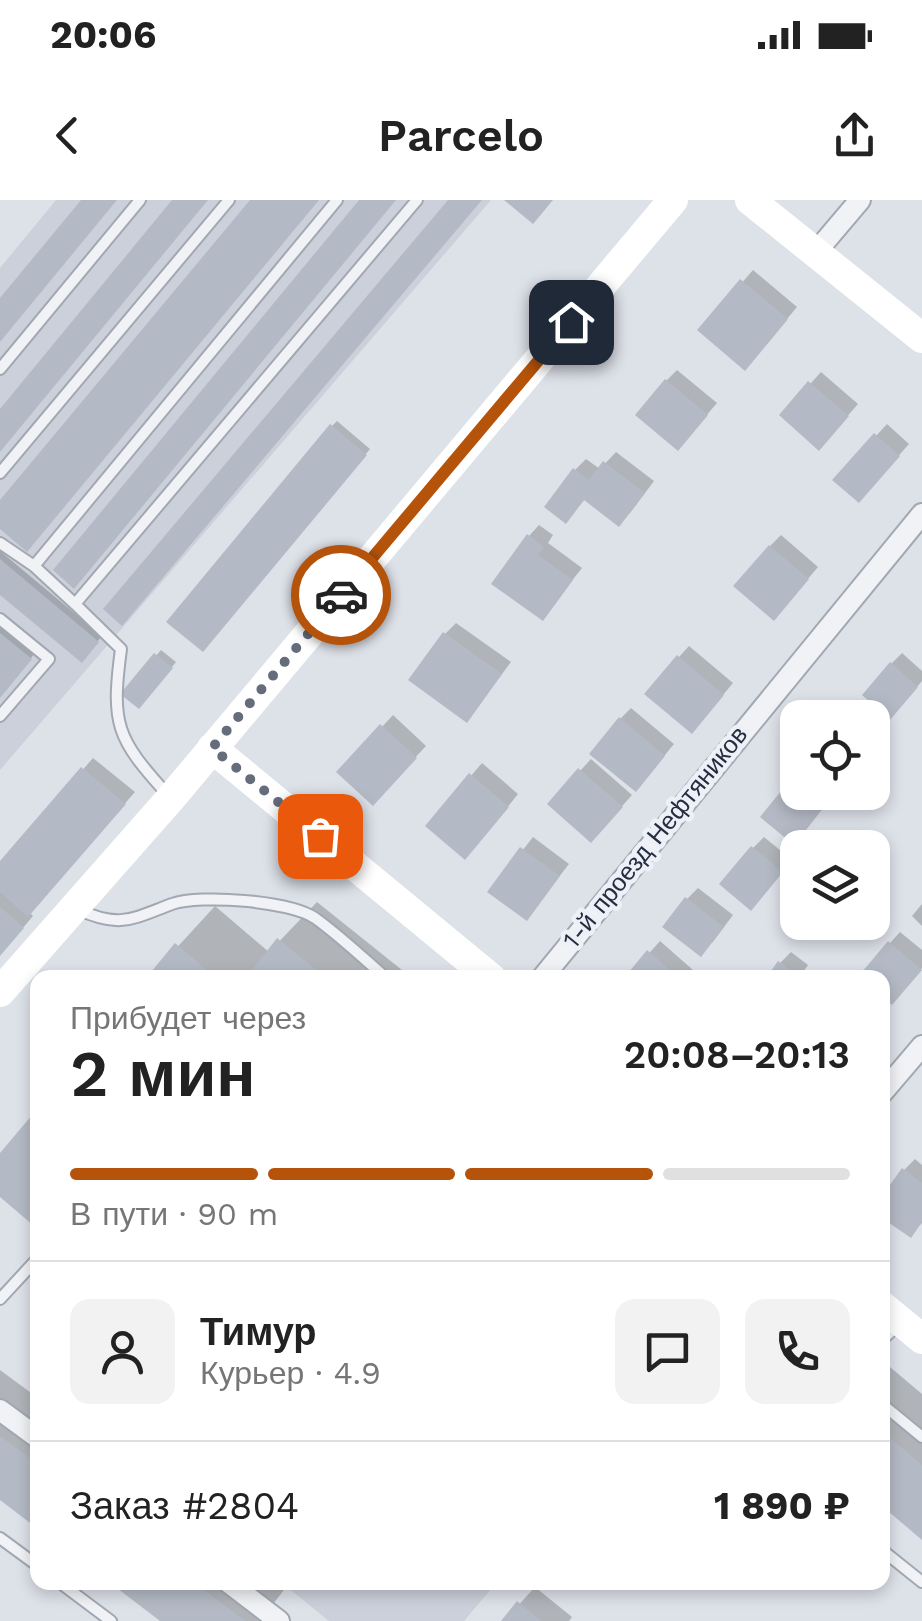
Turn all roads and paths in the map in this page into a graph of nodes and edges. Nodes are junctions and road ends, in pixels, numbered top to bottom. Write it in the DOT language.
graph roads {
  1 [pos="140,200"];
  2 [pos="229,200"];
  3 [pos="337,200"];
  4 [pos="417,200"];
  5 [pos="673,200"];
  6 [pos="750,200"];
  7 [pos="860,200"];
  8 [pos="816,252"];
  9 [pos="922,338"];
  10 [pos="0,369"];
  11 [pos="0,474"];
  12 [pos="922,514"];
  13 [pos="0,543"];
  14 [pos="34,566"];
  15 [pos="75,604"];
  16 [pos="0,619"];
  17 [pos="0,716"];
  18 [pos="212,748"];
  19 [pos="171,798"];
  20 [pos="74,908"];
  21 [pos="377,970"];
  22 [pos="481,970"];
  23 [pos="549,970"];
  24 [pos="0,992"];
  25 [pos="922,1046"];
  26 [pos="890,1084"];
  27 [pos="30,1267"];
  28 [pos="0,1299"];
  29 [pos="0,1410"];
  30 [pos="890,1411"];
  31 [pos="30,1432"];
  32 [pos="922,1437"];
  33 [pos="0,1538"];
  34 [pos="890,1556"];
  35 [pos="30,1560"];
  36 [pos="922,1582"];
  37 [pos="70,1590"];
  38 [pos="238,1590"];
  39 [pos="111,1621"];
  40 [pos="278,1621"];
  1 -- 10 [label="lane"];
  2 -- 11 [label="lane"];
  3 -- 14 [label="lane"];
  4 -- 15 [label="lane"];
  5 -- 18 [label="street"];
  6 -- 8 [label="street"];
  7 -- 8 [label="street"];
  8 -- 9 [label="street"];
  12 -- 23 [label="street, 1-й проезд Нефтяников"];
  13 -- 14 [label="lane"];
  14 -- 15 [label="lane"];
  15 -- 19 [label="lane"];
  16 -- 17 [label="lane"];
  18 -- 19 [label="street"];
  18 -- 22 [label="street"];
  19 -- 20 [label="street"];
  20 -- 21 [label="lane"];
  20 -- 24 [label="street"];
  25 -- 26 [label="street"];
  27 -- 28 [label="lane"];
  29 -- 31 [label="street"];
  30 -- 32 [label="lane"];
  33 -- 35 [label="lane"];
  34 -- 36 [label="lane"];
  37 -- 39 [label="lane"];
  38 -- 40 [label="street"];
}
